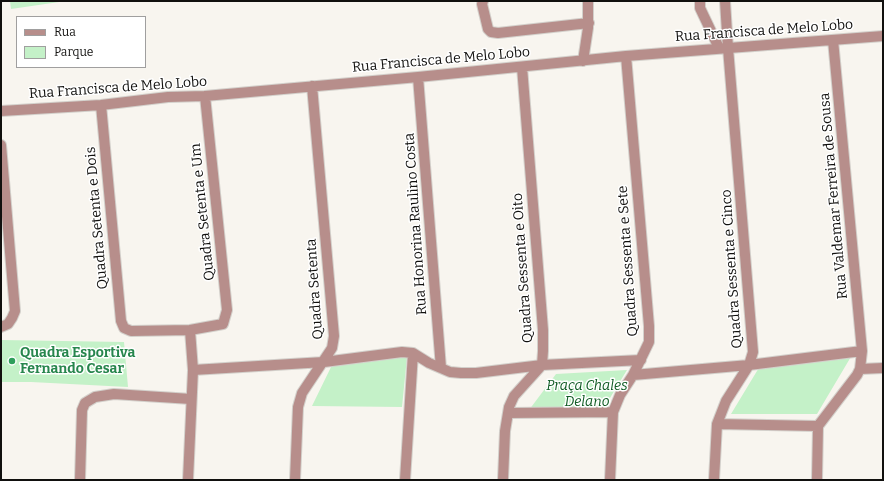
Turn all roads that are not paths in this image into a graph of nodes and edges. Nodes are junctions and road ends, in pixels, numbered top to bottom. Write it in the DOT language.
graph roads {
  1 [pos="483,1"];
  2 [pos="588,1"];
  3 [pos="700,1"];
  4 [pos="725,1"];
  5 [pos="589,23"];
  6 [pos="883,36"];
  7 [pos="833,40"];
  8 [pos="723,48"];
  9 [pos="626,56"];
  10 [pos="583,60"];
  11 [pos="522,67"];
  12 [pos="418,77"];
  13 [pos="312,86"];
  14 [pos="205,96"];
  15 [pos="101,105"];
  16 [pos="1,111"];
  17 [pos="1,145"];
  18 [pos="1,327"];
  19 [pos="190,330"];
  20 [pos="862,351"];
  21 [pos="413,353"];
  22 [pos="640,360"];
  23 [pos="324,362"];
  24 [pos="542,365"];
  25 [pos="749,365"];
  26 [pos="441,368"];
  27 [pos="883,368"];
  28 [pos="860,369"];
  29 [pos="193,370"];
  30 [pos="633,375"];
  31 [pos="191,399"];
  32 [pos="612,412"];
  33 [pos="508,413"];
  34 [pos="717,424"];
  35 [pos="818,426"];
  36 [pos="80,480"];
  37 [pos="188,480"];
  38 [pos="295,480"];
  39 [pos="405,480"];
  40 [pos="503,480"];
  41 [pos="610,480"];
  42 [pos="714,480"];
  43 [pos="817,480"];
  1 -- 5 [label="street"];
  2 -- 5 [label="street"];
  3 -- 8 [label="street"];
  4 -- 8 [label="street, Quadra Sessenta e Cinco"];
  5 -- 10 [label="street"];
  6 -- 7 [label="street, Rua Francisca de Melo Lobo"];
  7 -- 8 [label="street, Rua Francisca de Melo Lobo"];
  7 -- 20 [label="street, Rua Valdemar Ferreira de Sousa"];
  8 -- 9 [label="street, Rua Francisca de Melo Lobo"];
  8 -- 25 [label="street, Quadra Sessenta e Cinco"];
  9 -- 10 [label="street, Rua Francisca de Melo Lobo"];
  9 -- 22 [label="street, Quadra Sessenta e Sete"];
  10 -- 11 [label="street, Rua Francisca de Melo Lobo"];
  11 -- 12 [label="street, Rua Francisca de Melo Lobo"];
  11 -- 24 [label="street, Quadra Sessenta e Oito"];
  12 -- 13 [label="street, Rua Francisca de Melo Lobo"];
  12 -- 26 [label="street, Rua Honorina Raulino Costa"];
  13 -- 14 [label="street, Rua Francisca de Melo Lobo"];
  13 -- 23 [label="street, Quadra Setenta"];
  14 -- 15 [label="street, Rua Francisca de Melo Lobo"];
  14 -- 19 [label="street, Quadra Setenta e Um"];
  15 -- 16 [label="street, Rua Francisca de Melo Lobo"];
  15 -- 19 [label="street, Quadra Setenta e Dois"];
  17 -- 18 [label="street"];
  19 -- 29 [label="street"];
  20 -- 25 [label="street"];
  20 -- 28 [label="street, Rua Valdemar Ferreira de Sousa"];
  21 -- 23 [label="street"];
  21 -- 26 [label="street"];
  21 -- 39 [label="street"];
  22 -- 24 [label="street"];
  22 -- 30 [label="street, Quadra Sessenta e Sete"];
  23 -- 29 [label="street"];
  23 -- 38 [label="street, Quadra Setenta"];
  24 -- 26 [label="street"];
  24 -- 33 [label="street"];
  25 -- 30 [label="street"];
  25 -- 34 [label="street, Quadra Sessenta e Cinco"];
  27 -- 28 [label="street"];
  28 -- 35 [label="street"];
  29 -- 31 [label="street"];
  30 -- 32 [label="street, Quadra Sessenta e Sete"];
  31 -- 36 [label="street"];
  31 -- 37 [label="street"];
  32 -- 33 [label="street"];
  32 -- 41 [label="street, Quadra Sessenta e Sete"];
  33 -- 40 [label="street"];
  34 -- 35 [label="street"];
  34 -- 42 [label="street, Quadra Sessenta e Cinco"];
  35 -- 43 [label="street"];
}
